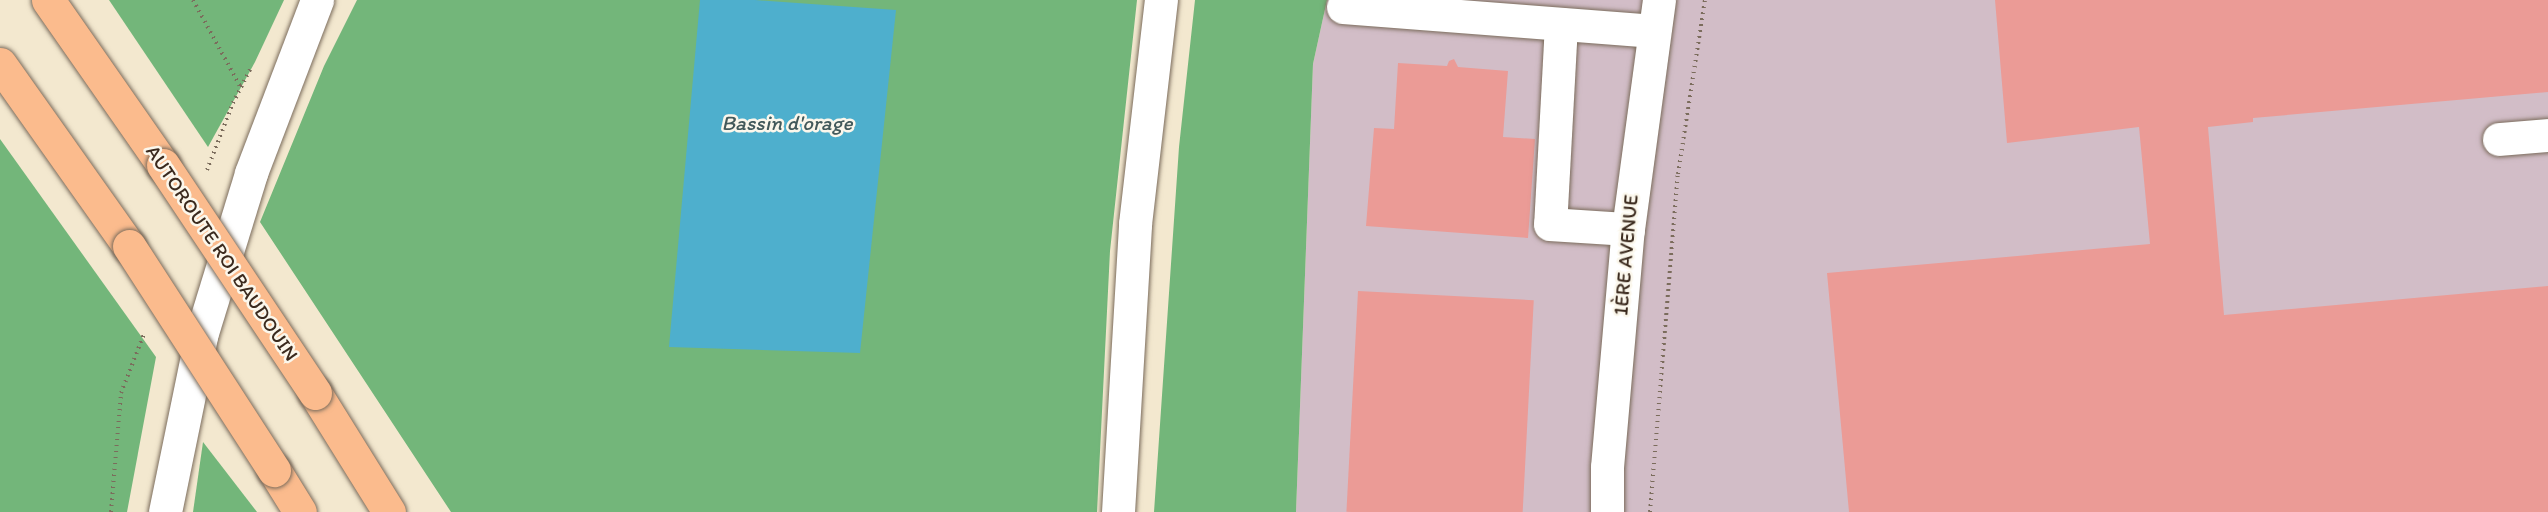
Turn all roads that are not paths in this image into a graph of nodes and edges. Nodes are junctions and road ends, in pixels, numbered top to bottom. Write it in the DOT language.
graph roads {
  1 [pos="48,0"];
  2 [pos="317,0"];
  3 [pos="1161,0"];
  4 [pos="1343,7"];
  5 [pos="1656,15"];
  6 [pos="1562,24"];
  7 [pos="0,64"];
  8 [pos="2548,135"];
  9 [pos="2499,139"];
  10 [pos="1628,229"];
  11 [pos="165,512"];
  12 [pos="300,512"];
  13 [pos="389,512"];
  14 [pos="1118,512"];
  15 [pos="1606,512"];
  1 -- 13 [label="highway, AUTOROUTE ROI BAUDOUIN, bridge"];
  2 -- 11 [label="street"];
  3 -- 14 [label="street"];
  4 -- 6 [label="street"];
  5 -- 6 [label="street"];
  5 -- 10 [label="street, 1ÈRE AVENUE"];
  6 -- 10 [label="street"];
  7 -- 12 [label="highway, bridge"];
  8 -- 9 [label="street"];
  10 -- 15 [label="street, 1ÈRE AVENUE"];
}
